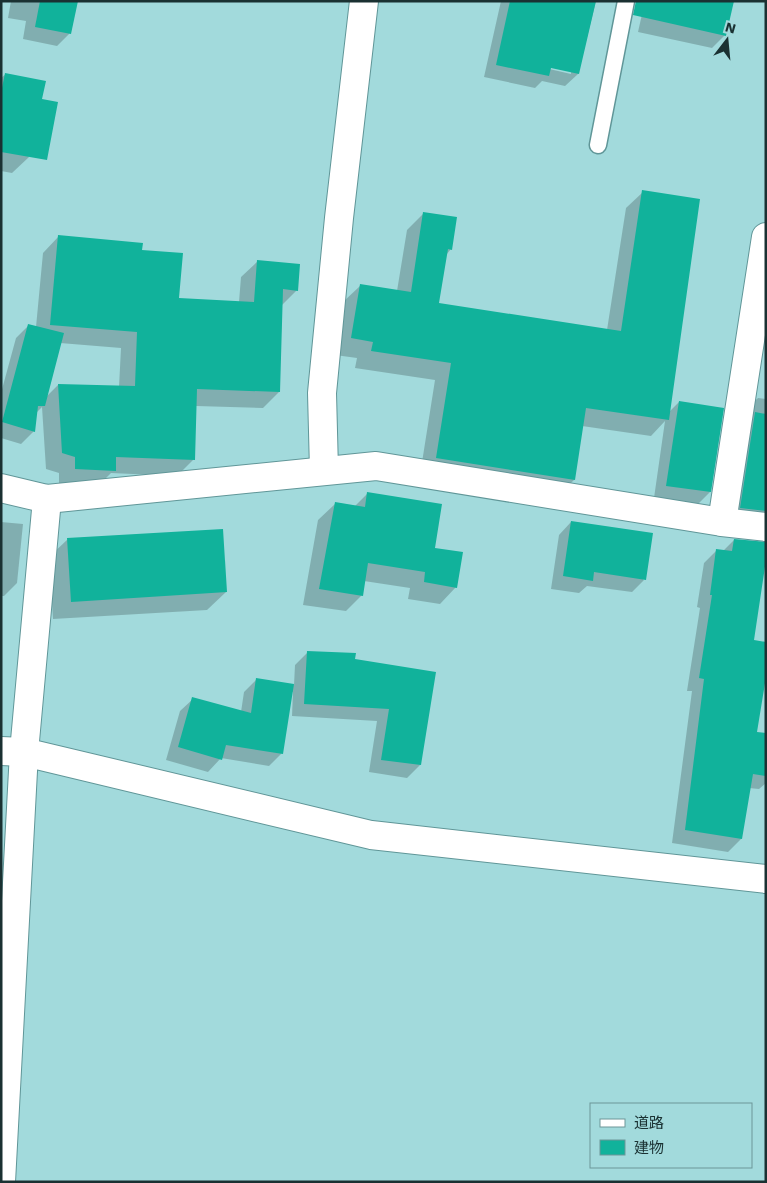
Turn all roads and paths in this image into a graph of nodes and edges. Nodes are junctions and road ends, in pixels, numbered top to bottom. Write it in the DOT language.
graph roads {
  1 [pos="364,1"];
  2 [pos="626,1"];
  3 [pos="598,145"];
  4 [pos="766,237"];
  5 [pos="324,470"];
  6 [pos="1,488"];
  7 [pos="47,499"];
  8 [pos="722,522"];
  9 [pos="766,527"];
  10 [pos="12,752"];
  11 [pos="766,878"];
  12 [pos="1,1182"];
  1 -- 5 [label="street"];
  2 -- 3 [label="lane"];
  4 -- 8 [label="street"];
  5 -- 7 [label="street"];
  5 -- 8 [label="street"];
  6 -- 7 [label="street"];
  7 -- 10 [label="street"];
  8 -- 9 [label="street"];
  10 -- 11 [label="street"];
  10 -- 12 [label="street"];
}
